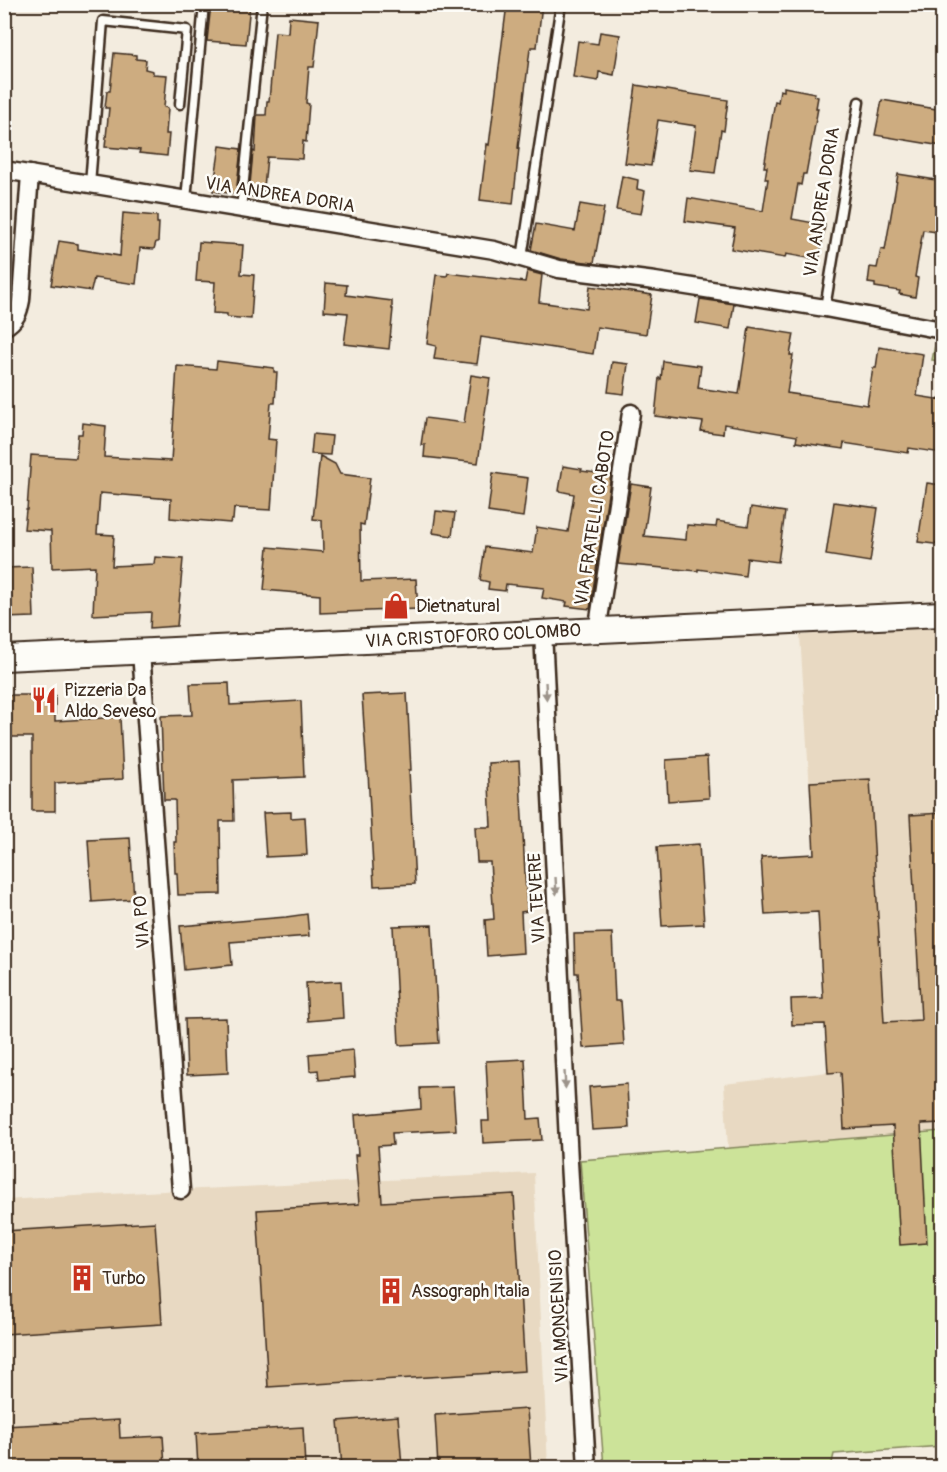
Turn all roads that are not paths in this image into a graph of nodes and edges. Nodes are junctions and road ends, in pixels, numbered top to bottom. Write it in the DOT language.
graph roads {
  1 [pos="204,4"];
  2 [pos="262,4"];
  3 [pos="561,4"];
  4 [pos="859,102"];
  5 [pos="180,104"];
  6 [pos="4,170"];
  7 [pos="30,174"];
  8 [pos="90,184"];
  9 [pos="186,200"];
  10 [pos="242,209"];
  11 [pos="522,258"];
  12 [pos="825,308"];
  13 [pos="4,327"];
  14 [pos="942,330"];
  15 [pos="631,413"];
  16 [pos="942,614"];
  17 [pos="599,630"];
  18 [pos="543,632"];
  19 [pos="141,652"];
  20 [pos="4,658"];
  21 [pos="569,1162"];
  22 [pos="181,1190"];
  23 [pos="587,1467"];
  1 -- 9 [label="lane"];
  2 -- 10 [label="lane"];
  3 -- 11 [label="lane"];
  4 -- 12 [label="lane, VIA ANDREA DORIA"];
  5 -- 8 [label="lane"];
  6 -- 7 [label="street, VIA ANDREA DORIA"];
  7 -- 8 [label="street, VIA ANDREA DORIA"];
  7 -- 13 [label="street"];
  8 -- 9 [label="street, VIA ANDREA DORIA"];
  9 -- 10 [label="street, VIA ANDREA DORIA"];
  10 -- 11 [label="street, VIA ANDREA DORIA"];
  11 -- 12 [label="street, VIA ANDREA DORIA"];
  12 -- 14 [label="street, VIA ANDREA DORIA"];
  15 -- 17 [label="street, VIA FRATELLI CABOTO"];
  16 -- 17 [label="street, VIA CRISTOFORO COLOMBO"];
  17 -- 18 [label="street, VIA CRISTOFORO COLOMBO"];
  18 -- 19 [label="street, VIA CRISTOFORO COLOMBO"];
  18 -- 21 [label="street, VIA TEVERE, one-way"];
  19 -- 20 [label="street, VIA CRISTOFORO COLOMBO"];
  19 -- 22 [label="street, VIA PO"];
  21 -- 23 [label="street, VIA MONCENISIO"];
}
